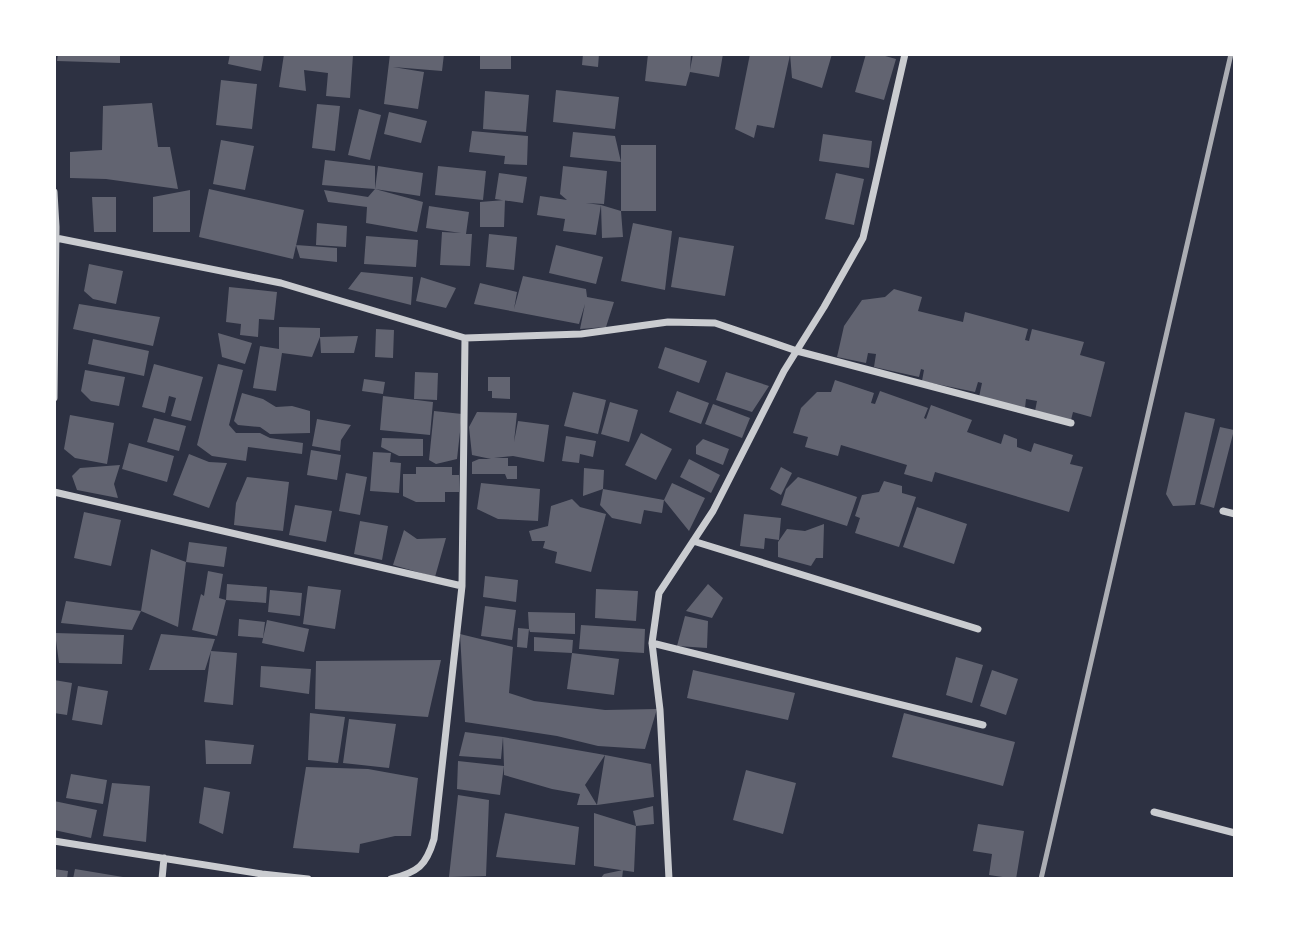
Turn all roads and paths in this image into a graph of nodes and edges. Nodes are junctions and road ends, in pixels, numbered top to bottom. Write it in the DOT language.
graph roads {
  1 [pos="905,54"];
  2 [pos="54,192"];
  3 [pos="57,237"];
  4 [pos="465,338"];
  5 [pos="797,351"];
  6 [pos="54,398"];
  7 [pos="1071,423"];
  8 [pos="54,492"];
  9 [pos="1223,511"];
  10 [pos="1235,514"];
  11 [pos="693,541"];
  12 [pos="462,586"];
  13 [pos="978,629"];
  14 [pos="652,643"];
  15 [pos="983,725"];
  16 [pos="1154,812"];
  17 [pos="1235,833"];
  18 [pos="54,841"];
  19 [pos="164,858"];
  20 [pos="162,879"];
  21 [pos="308,879"];
  22 [pos="391,879"];
  23 [pos="669,879"];
  1 -- 5 [label="street"];
  2 -- 3 [label="street"];
  3 -- 4 [label="street"];
  3 -- 6 [label="street"];
  4 -- 5 [label="street"];
  4 -- 12 [label="street"];
  5 -- 7 [label="street"];
  5 -- 11 [label="street"];
  8 -- 12 [label="street"];
  9 -- 10 [label="street"];
  11 -- 13 [label="street"];
  11 -- 14 [label="street"];
  12 -- 22 [label="street"];
  14 -- 15 [label="street"];
  14 -- 23 [label="street"];
  16 -- 17 [label="street"];
  18 -- 19 [label="street"];
  19 -- 20 [label="street"];
  19 -- 21 [label="street"];
}
